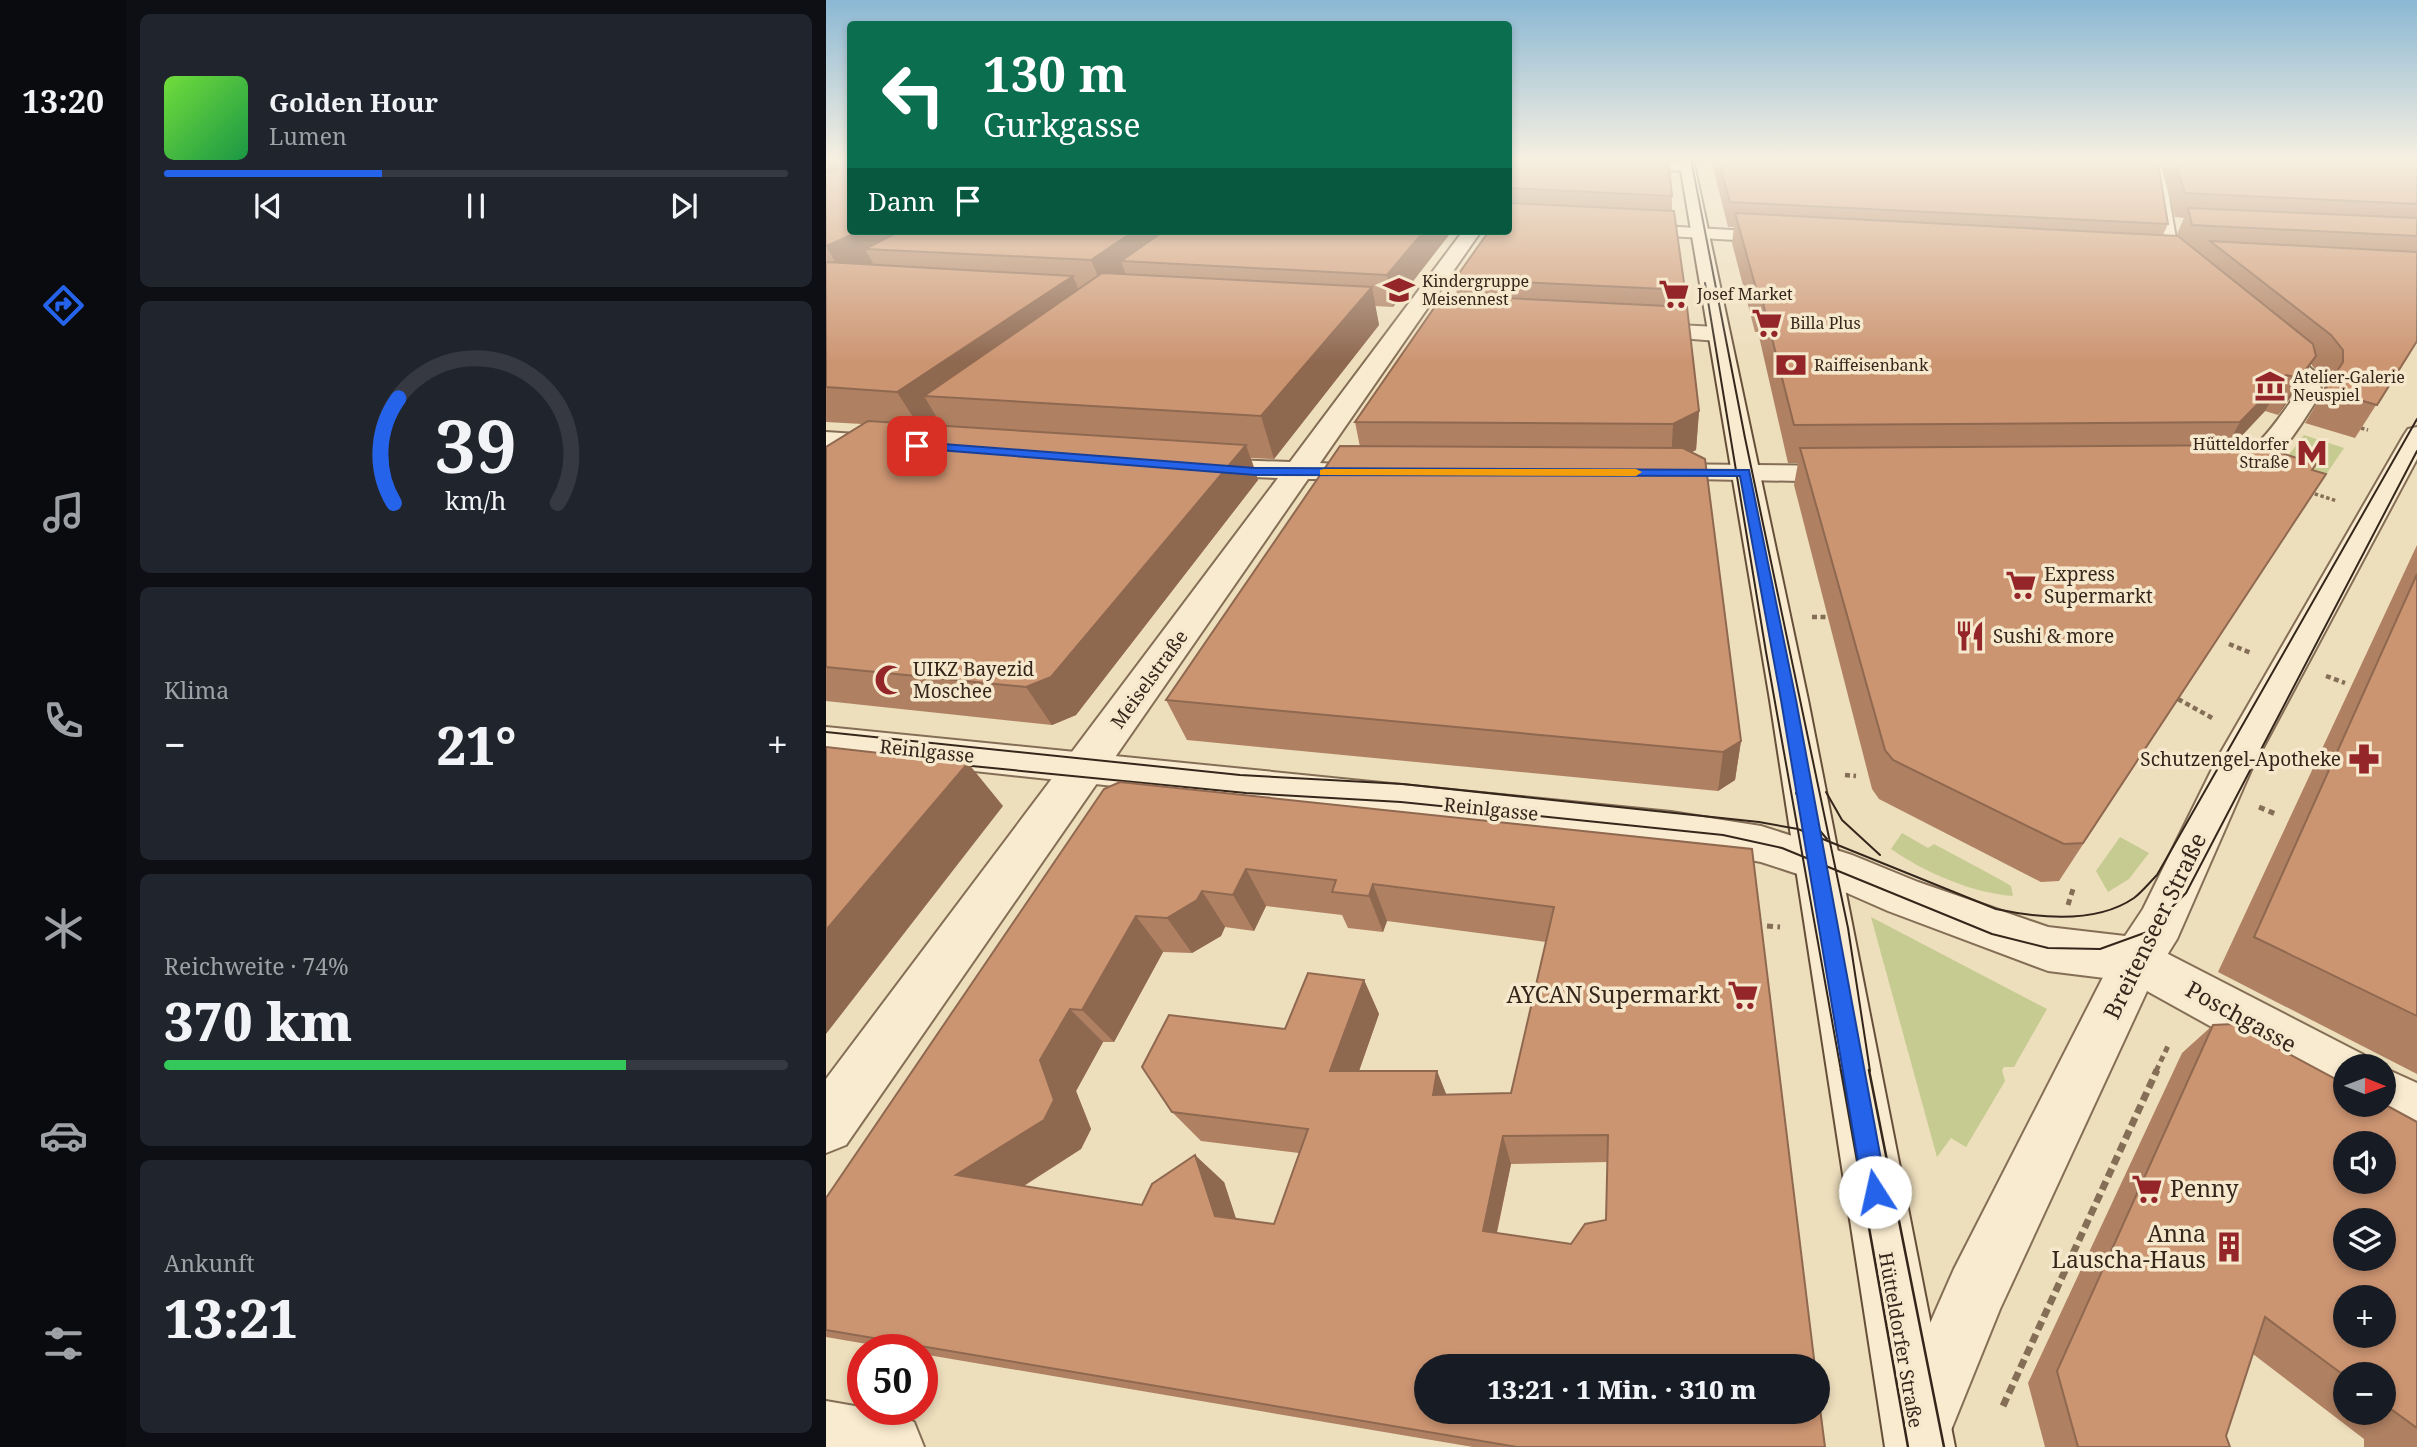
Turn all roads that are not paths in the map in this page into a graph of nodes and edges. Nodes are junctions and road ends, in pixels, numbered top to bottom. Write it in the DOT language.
graph roads {
  1 [pos="1699,227"];
  2 [pos="2173,227"];
  3 [pos="1613,228"];
  4 [pos="1700,233"];
  5 [pos="1469,235"];
  6 [pos="1801,239"];
  7 [pos="2164,258"];
  8 [pos="2198,260"];
  9 [pos="2209,292"];
  10 [pos="1386,314"];
  11 [pos="1410,316"];
  12 [pos="1436,319"];
  13 [pos="1610,328"];
  14 [pos="2253,330"];
  15 [pos="1718,334"];
  16 [pos="2417,435"];
  17 [pos="826,440"];
  18 [pos="917,446"];
  19 [pos="1306,462"];
  20 [pos="1174,465"];
  21 [pos="2410,466"];
  22 [pos="1407,472"];
  23 [pos="1624,472"];
  24 [pos="1745,472"];
  25 [pos="2193,472"];
  26 [pos="1873,474"];
  27 [pos="826,741"];
  28 [pos="1085,767"];
  29 [pos="1815,861"];
  30 [pos="2137,960"];
  31 [pos="2333,1067"];
  32 [pos="2396,1102"];
  33 [pos="2417,1114"];
  34 [pos="826,1125"];
  35 [pos="826,1436"];
  36 [pos="1919,1438"];
  37 [pos="889,1447"];
  1 -- 4 [label="street, Hütteldorfer Straße"];
  2 -- 7 [label="street"];
  3 -- 4 [label="street"];
  4 -- 6 [label="street"];
  4 -- 15 [label="street, Hütteldorfer Straße"];
  5 -- 11 [label="street, Meiselstraße"];
  7 -- 8 [label="street"];
  7 -- 9 [label="street"];
  10 -- 11 [label="street"];
  11 -- 12 [label="street"];
  11 -- 19 [label="street, Meiselstraße"];
  13 -- 15 [label="street"];
  14 -- 25 [label="street"];
  15 -- 24 [label="street, Hütteldorfer Straße"];
  16 -- 21 [label="street, Breitenseer Straße"];
  17 -- 18 [label="street"];
  19 -- 20 [label="street"];
  19 -- 22 [label="street"];
  19 -- 28 [label="street, Meiselstraße"];
  21 -- 30 [label="street, Breitenseer Straße"];
  23 -- 24 [label="street"];
  24 -- 26 [label="street"];
  24 -- 29 [label="street, Hütteldorfer Straße"];
  27 -- 28 [label="street, Reinlgasse"];
  28 -- 29 [label="street, Reinlgasse"];
  28 -- 34 [label="street, Meiselstraße"];
  29 -- 30 [label="street, Reinlgasse"];
  29 -- 36 [label="street, Hütteldorfer Straße"];
  30 -- 31 [label="street, Poschgasse"];
  30 -- 36 [label="street, Breitenseer Straße"];
  32 -- 33 [label="street"];
  35 -- 37 [label="street"];
}
